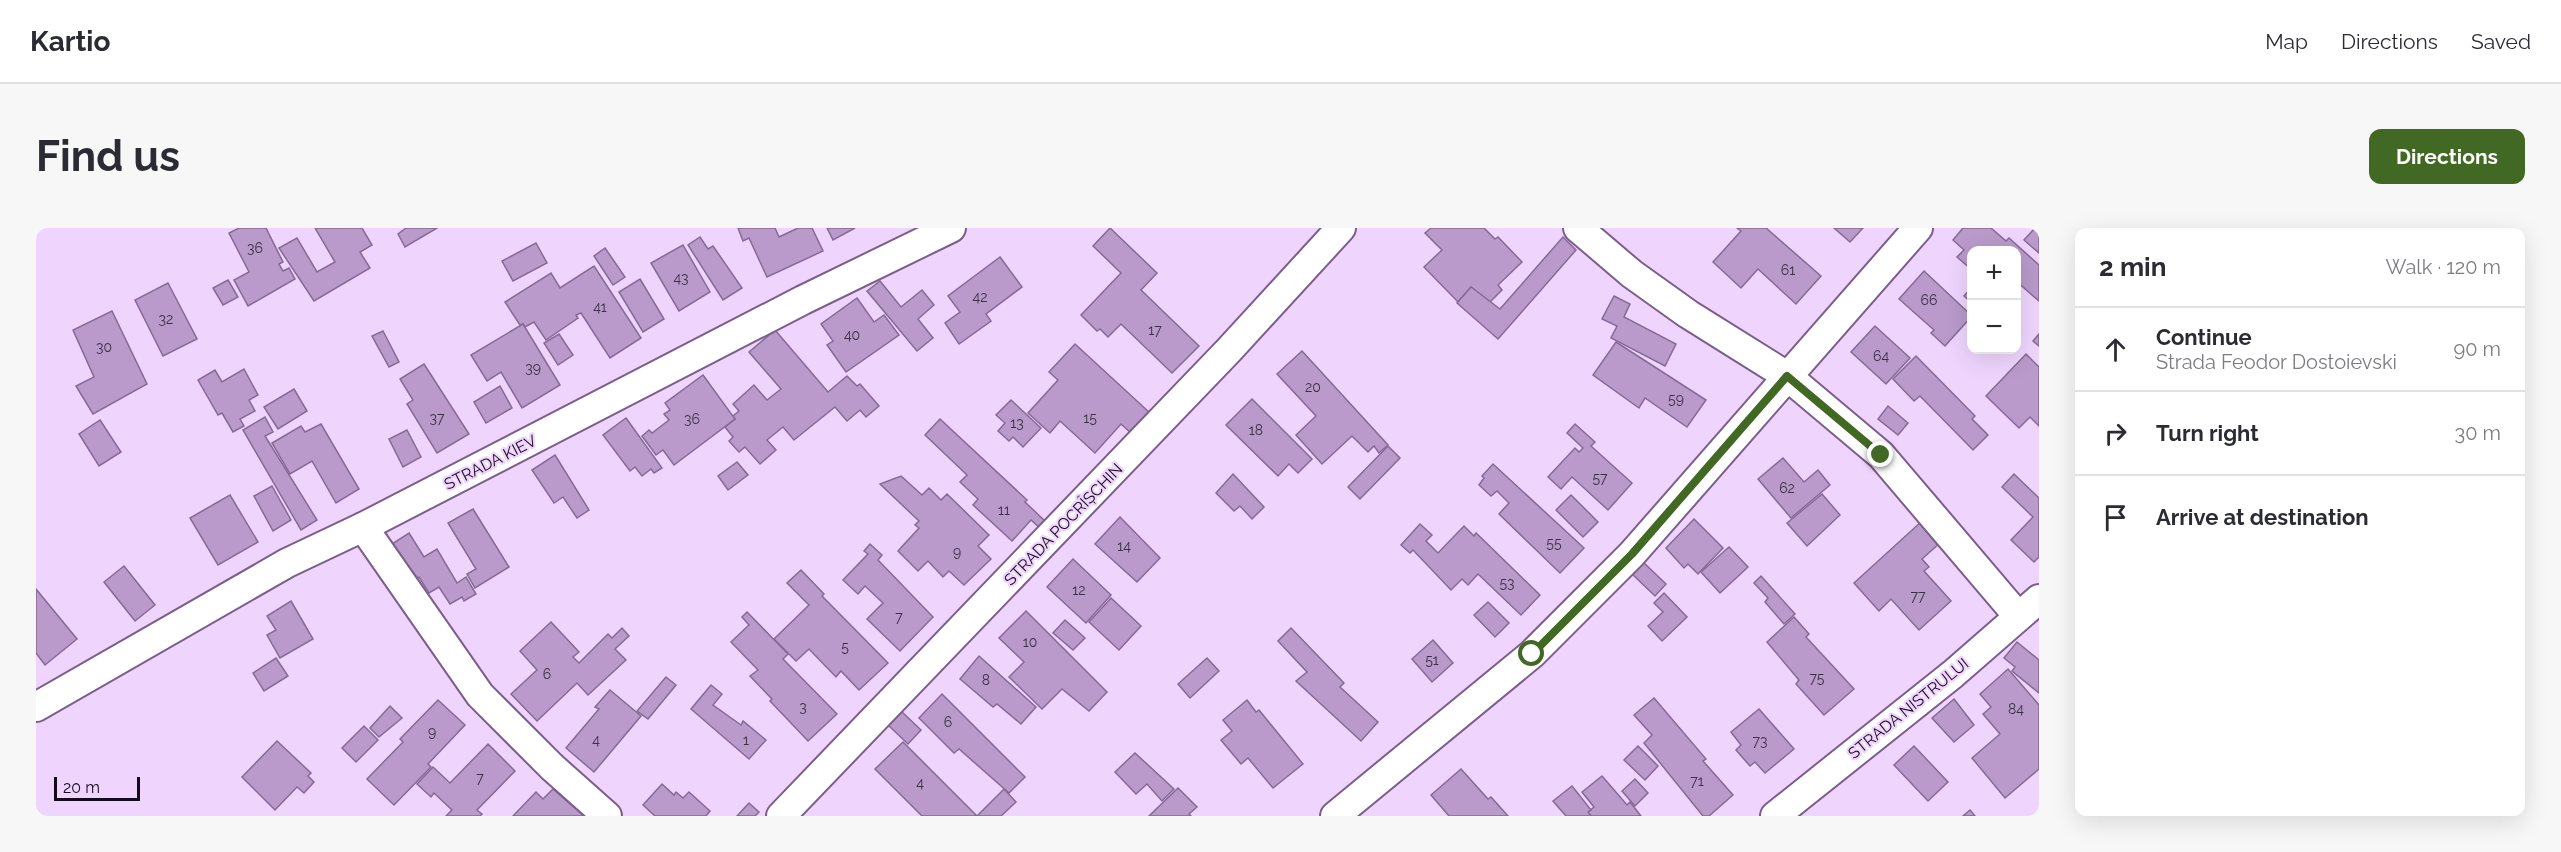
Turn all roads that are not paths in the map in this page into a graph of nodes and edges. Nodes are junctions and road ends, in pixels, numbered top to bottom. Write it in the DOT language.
graph roads {
  1 [pos="951,228"];
  2 [pos="1341,228"];
  3 [pos="1578,228"];
  4 [pos="1918,228"];
  5 [pos="1787,376"];
  6 [pos="363,527"];
  7 [pos="2028,608"];
  8 [pos="36,707"];
  9 [pos="607,816"];
  10 [pos="781,816"];
  11 [pos="1335,816"];
  12 [pos="1775,816"];
  1 -- 6 [label="street, STRADA KIEV"];
  2 -- 10 [label="street, STRADA POCRÎȘCHIN"];
  3 -- 5 [label="street"];
  4 -- 5 [label="street"];
  5 -- 7 [label="street"];
  5 -- 11 [label="street"];
  6 -- 8 [label="street, STRADA KIEV"];
  6 -- 9 [label="street"];
  7 -- 12 [label="street, STRADA NISTRULUI"];
}
